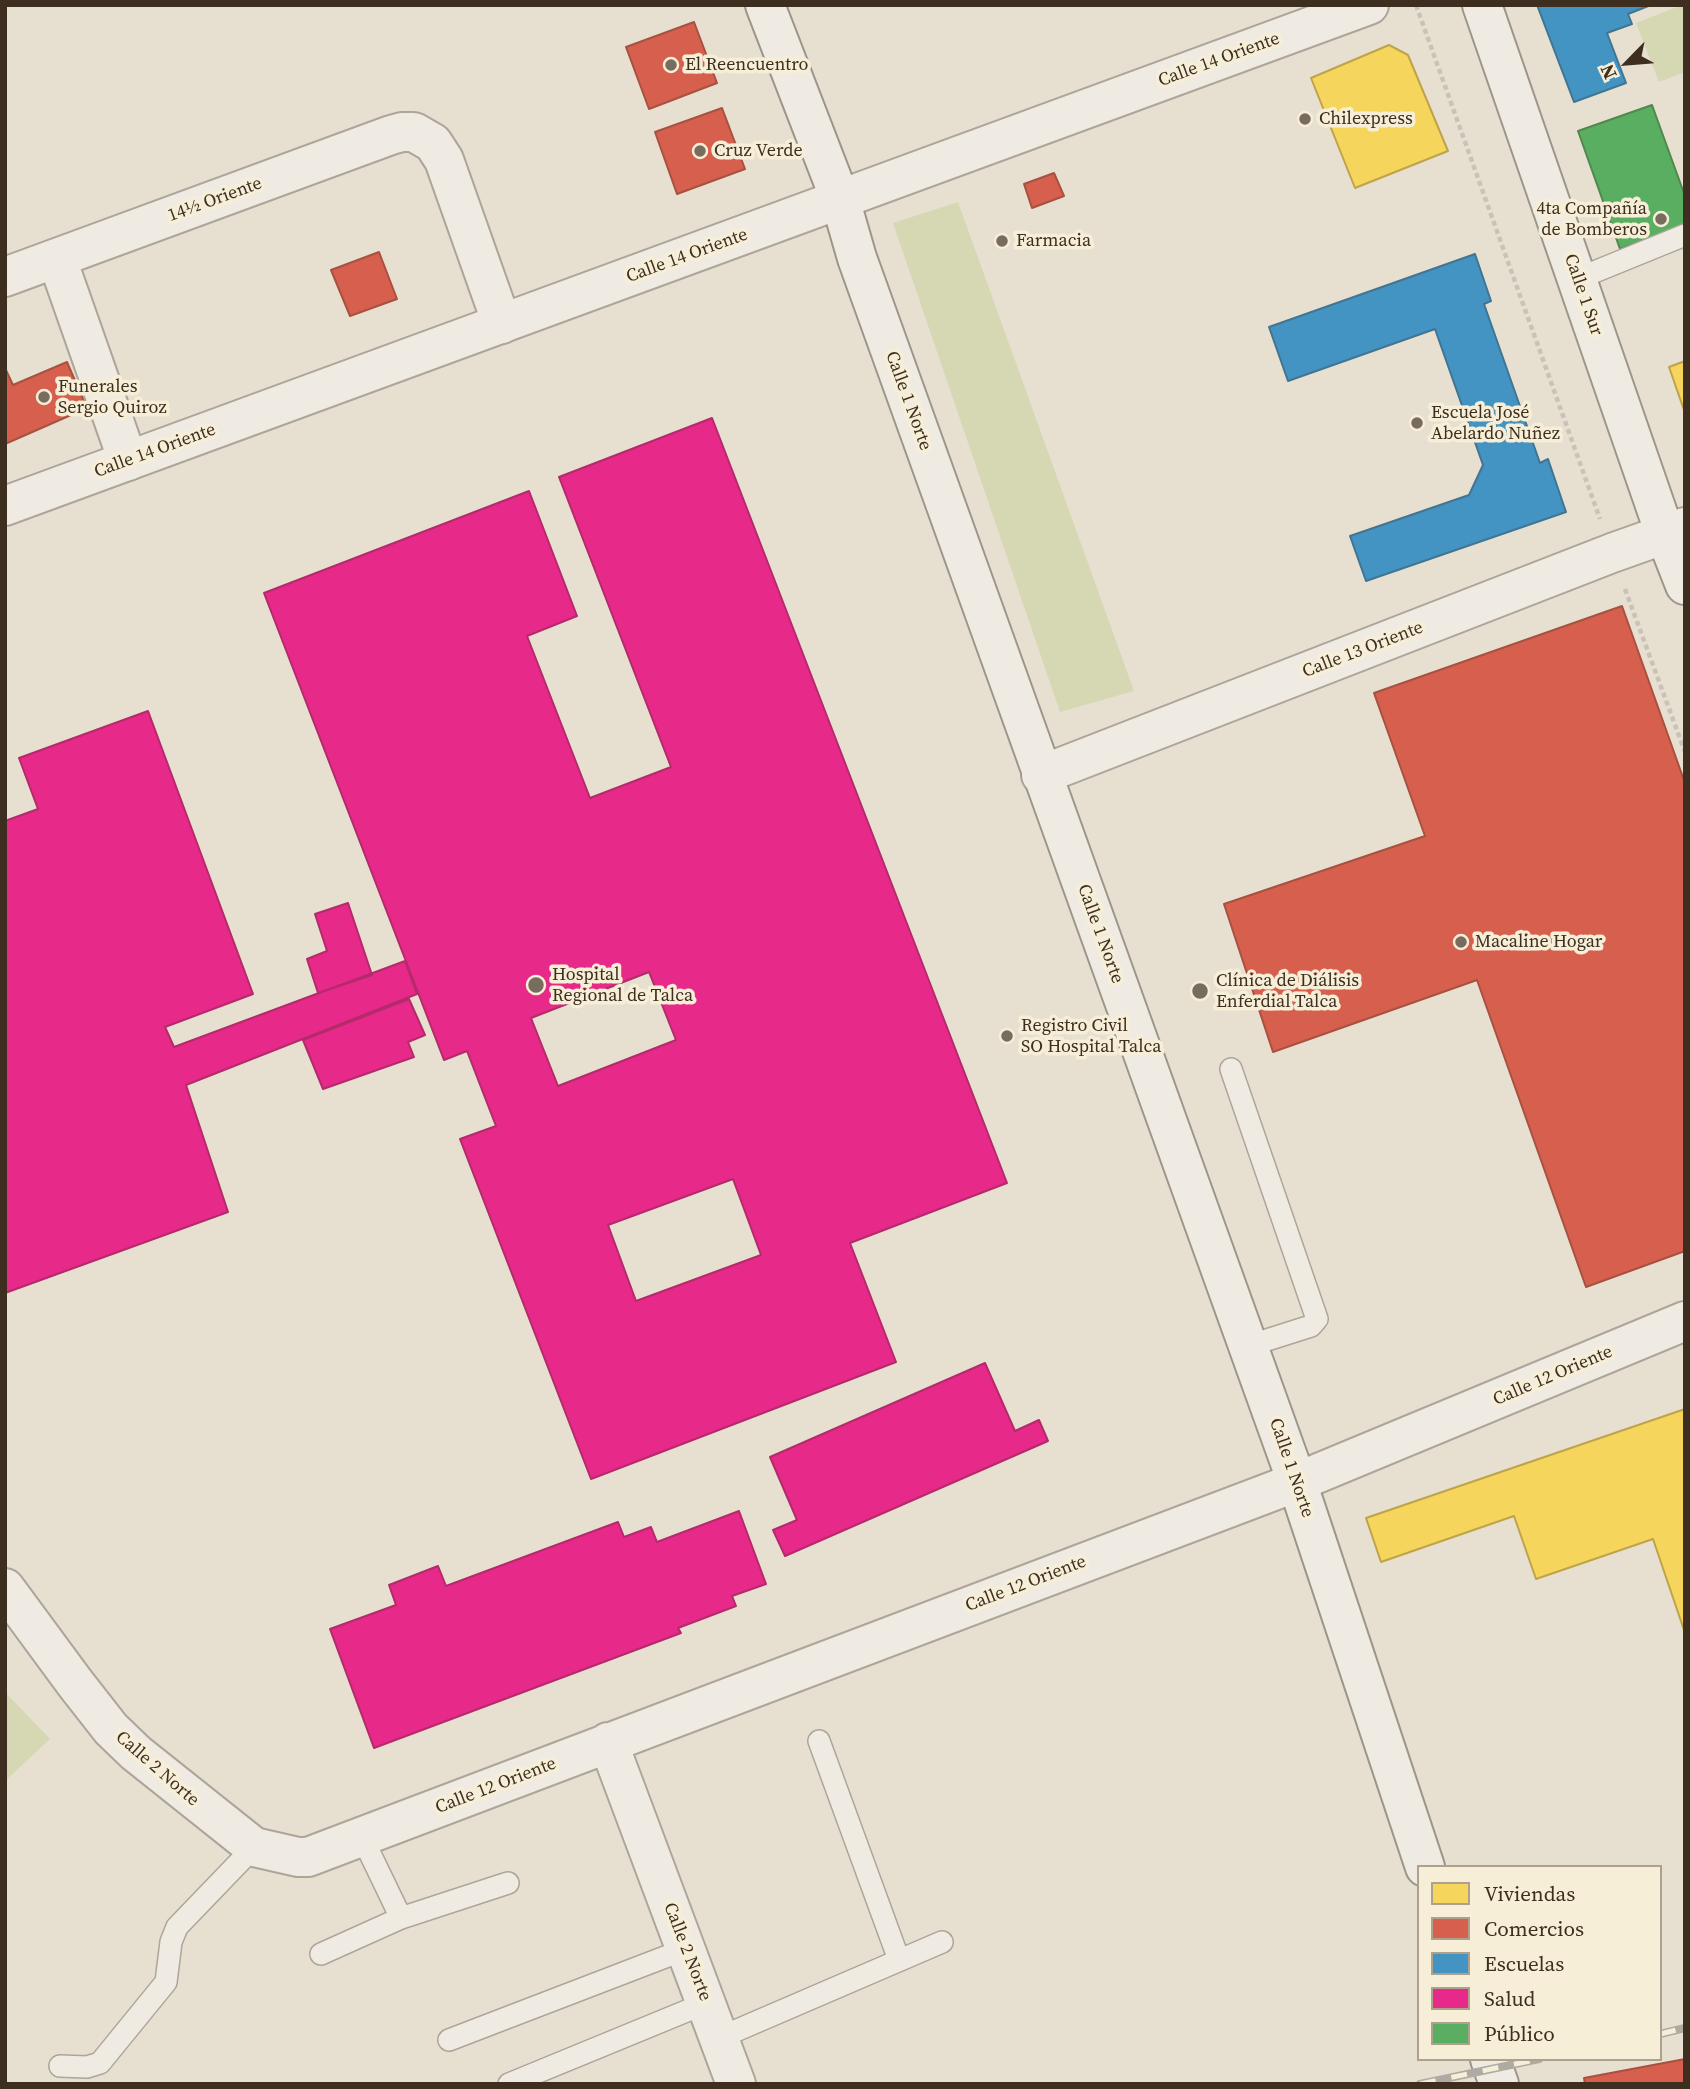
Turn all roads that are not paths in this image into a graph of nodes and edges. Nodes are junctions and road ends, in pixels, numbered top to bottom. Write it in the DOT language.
graph roads {
  1 [pos="765,5"];
  2 [pos="1369,5"];
  3 [pos="1482,5"];
  4 [pos="840,199"];
  5 [pos="1685,235"];
  6 [pos="57,259"];
  7 [pos="5,277"];
  8 [pos="1577,279"];
  9 [pos="502,324"];
  10 [pos="128,461"];
  11 [pos="5,506"];
  12 [pos="1675,530"];
  13 [pos="1685,585"];
  14 [pos="1041,775"];
  15 [pos="1231,1069"];
  16 [pos="1685,1321"];
  17 [pos="1248,1346"];
  18 [pos="1297,1482"];
  19 [pos="5,1588"];
  20 [pos="819,1741"];
  21 [pos="608,1742"];
  22 [pos="362,1837"];
  23 [pos="254,1847"];
  24 [pos="1424,1865"];
  25 [pos="508,1883"];
  26 [pos="401,1918"];
  27 [pos="942,1942"];
  28 [pos="686,1949"];
  29 [pos="321,1954"];
  30 [pos="899,1960"];
  31 [pos="712,2020"];
  32 [pos="449,2040"];
  33 [pos="1491,2061"];
  34 [pos="60,2066"];
  35 [pos="509,2084"];
  36 [pos="736,2084"];
  37 [pos="1499,2084"];
  1 -- 4 [label="street, Calle 1 Norte"];
  2 -- 4 [label="street, Calle 14 Oriente"];
  3 -- 8 [label="street, Calle 1 Sur"];
  4 -- 9 [label="street, Calle 14 Oriente"];
  4 -- 14 [label="street, Calle 1 Norte"];
  5 -- 8 [label="lane"];
  6 -- 7 [label="street, 14½ Oriente"];
  6 -- 9 [label="street, 14½ Oriente"];
  6 -- 10 [label="street"];
  8 -- 12 [label="street, Calle 1 Sur"];
  9 -- 10 [label="street, Calle 14 Oriente"];
  10 -- 11 [label="street, Calle 14 Oriente"];
  12 -- 13 [label="street, Calle 1 Sur"];
  12 -- 14 [label="street, Calle 13 Oriente"];
  14 -- 17 [label="street, Calle 1 Norte"];
  15 -- 17 [label="lane"];
  16 -- 18 [label="street, Calle 12 Oriente"];
  17 -- 18 [label="street, Calle 1 Norte"];
  18 -- 21 [label="street, Calle 12 Oriente"];
  18 -- 24 [label="street, Calle 1 Norte"];
  19 -- 23 [label="street, Calle 2 Norte"];
  20 -- 30 [label="lane"];
  21 -- 22 [label="street, Calle 12 Oriente"];
  21 -- 28 [label="street, Calle 2 Norte"];
  22 -- 23 [label="street, Calle 2 Norte"];
  22 -- 26 [label="lane"];
  23 -- 34 [label="lane"];
  25 -- 26 [label="lane"];
  26 -- 29 [label="lane"];
  27 -- 30 [label="lane"];
  28 -- 31 [label="street, Calle 2 Norte"];
  28 -- 32 [label="lane"];
  30 -- 31 [label="lane"];
  31 -- 35 [label="lane"];
  31 -- 36 [label="street, Calle 2 Norte"];
  33 -- 37 [label="street"];
}
